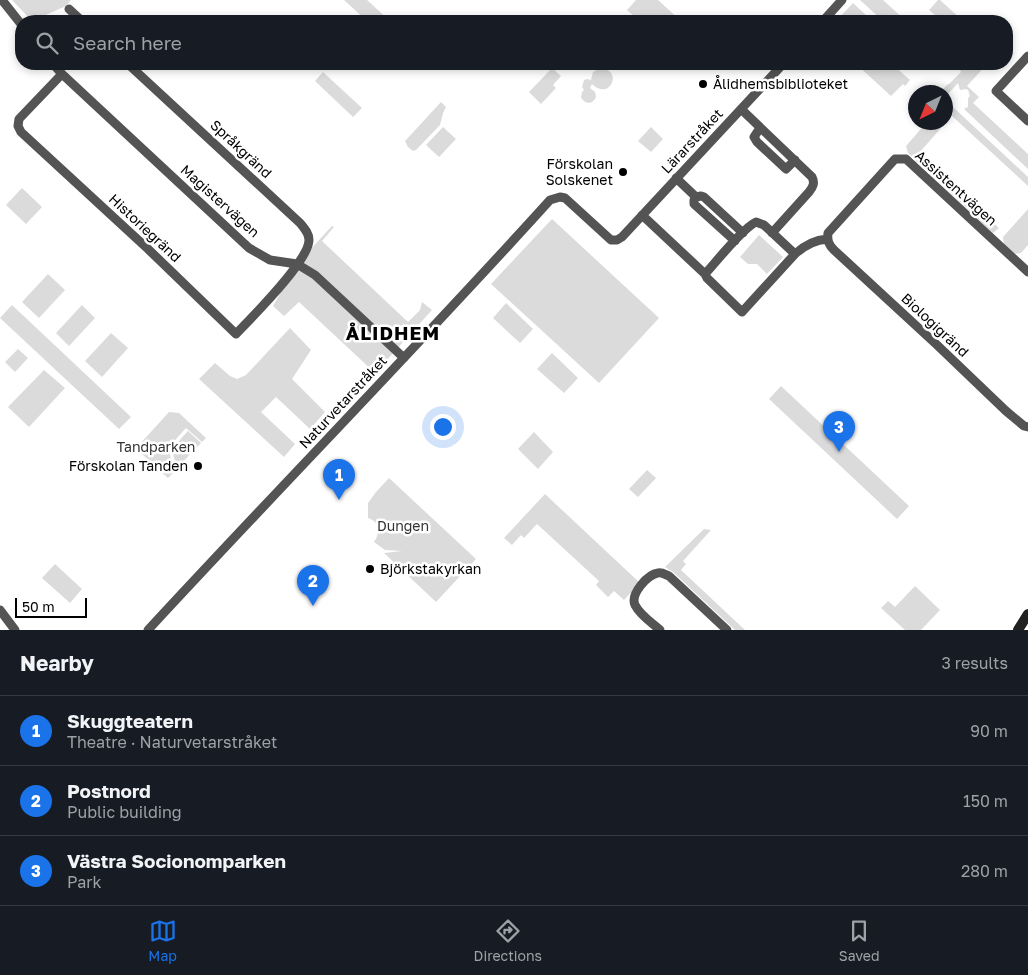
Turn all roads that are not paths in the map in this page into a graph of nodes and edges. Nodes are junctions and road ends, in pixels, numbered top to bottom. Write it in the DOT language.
graph roads {
  1 [pos="842,0"];
  2 [pos="2,3"];
  3 [pos="69,9"];
  4 [pos="76,15"];
  5 [pos="828,15"];
  6 [pos="15,17"];
  7 [pos="1028,56"];
  8 [pos="58,70"];
  9 [pos="134,70"];
  10 [pos="777,70"];
  11 [pos="62,74"];
  12 [pos="741,109"];
  13 [pos="1028,121"];
  14 [pos="676,178"];
  15 [pos="560,196"];
  16 [pos="696,197"];
  17 [pos="642,215"];
  18 [pos="743,232"];
  19 [pos="772,233"];
  20 [pos="828,239"];
  21 [pos="735,241"];
  22 [pos="795,254"];
  23 [pos="297,264"];
  24 [pos="1028,272"];
  25 [pos="705,274"];
  26 [pos="404,358"];
  27 [pos="1028,427"];
  28 [pos="0,610"];
  29 [pos="1028,614"];
  30 [pos="15,630"];
  31 [pos="148,630"];
  32 [pos="660,630"];
  33 [pos="728,630"];
  34 [pos="1018,630"];
  1 -- 5 [label="street"];
  2 -- 6 [label="street"];
  3 -- 4 [label="street"];
  7 -- 13 [label="street"];
  8 -- 11 [label="street, Magistervägen"];
  9 -- 23 [label="street, Språkgränd"];
  10 -- 12 [label="street, Lärarstråket"];
  11 -- 23 [label="street, Magistervägen"];
  11 -- 23 [label="street, Historiegränd"];
  12 -- 14 [label="street, Lärarstråket"];
  12 -- 19 [label="street"];
  14 -- 16 [label="street"];
  14 -- 17 [label="street, Lärarstråket"];
  15 -- 17 [label="street, Lärarstråket"];
  15 -- 26 [label="street, Naturvetarstråket"];
  16 -- 18 [label="street"];
  16 -- 21 [label="street"];
  17 -- 25 [label="street"];
  18 -- 19 [label="street"];
  18 -- 21 [label="street"];
  19 -- 22 [label="street"];
  20 -- 22 [label="street"];
  20 -- 24 [label="street, Assistentvägen"];
  20 -- 27 [label="street, Biologigränd"];
  21 -- 25 [label="street"];
  22 -- 25 [label="street"];
  23 -- 26 [label="street, Magistervägen"];
  26 -- 31 [label="street, Naturvetarstråket"];
  28 -- 30 [label="street"];
  29 -- 34 [label="street"];
  32 -- 33 [label="street"];
}
